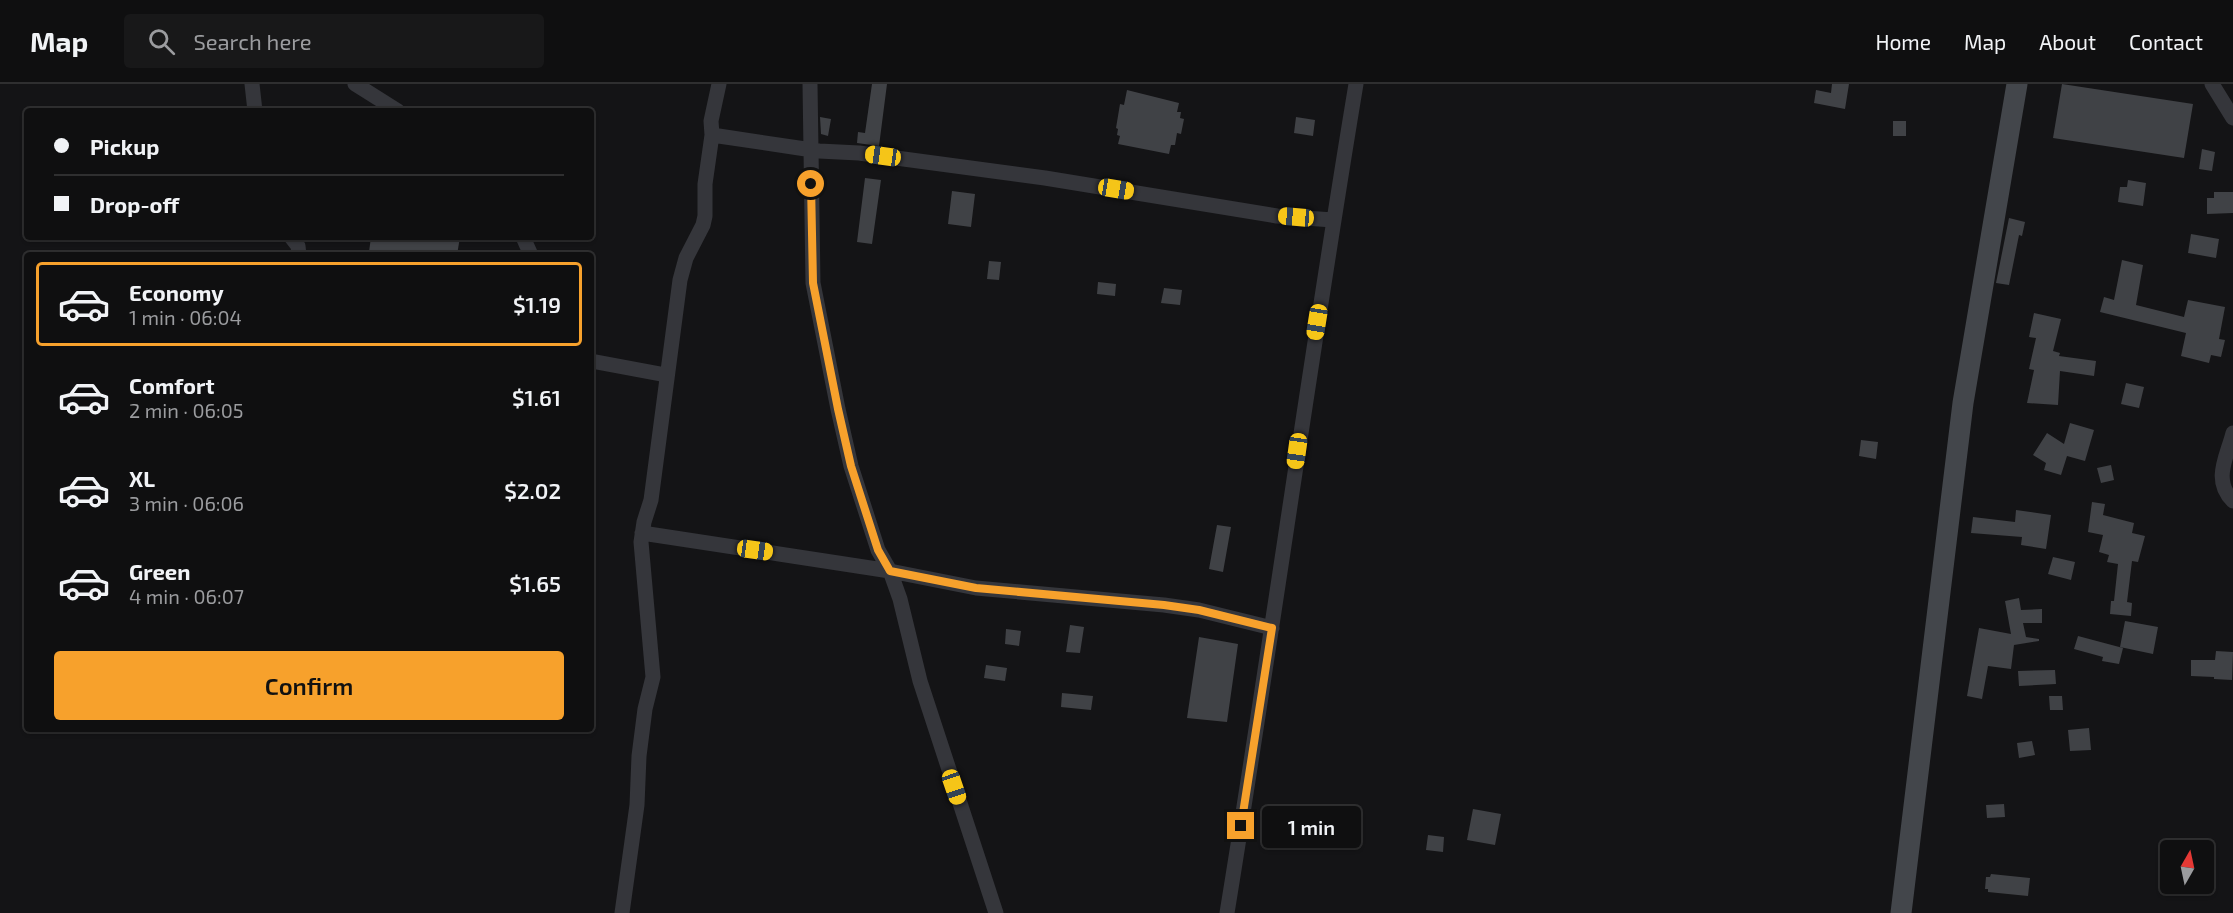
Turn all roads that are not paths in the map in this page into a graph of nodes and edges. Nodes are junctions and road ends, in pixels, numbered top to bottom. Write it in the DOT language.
graph roads {
  1 [pos="252,84"];
  2 [pos="355,84"];
  3 [pos="718,84"];
  4 [pos="810,84"];
  5 [pos="1356,84"];
  6 [pos="2017,84"];
  7 [pos="2214,85"];
  8 [pos="255,108"];
  9 [pos="393,108"];
  10 [pos="2233,118"];
  11 [pos="712,135"];
  12 [pos="811,148"];
  13 [pos="1333,220"];
  14 [pos="594,363"];
  15 [pos="666,375"];
  16 [pos="2233,433"];
  17 [pos="2233,501"];
  18 [pos="642,533"];
  19 [pos="890,571"];
  20 [pos="1272,628"];
  21 [pos="622,913"];
  22 [pos="996,913"];
  23 [pos="1227,913"];
  24 [pos="1901,913"];
  1 -- 8 [label="street"];
  2 -- 9 [label="street"];
  3 -- 11 [label="street"];
  4 -- 12 [label="street"];
  5 -- 13 [label="street"];
  6 -- 24 [label="main road"];
  7 -- 10 [label="street"];
  11 -- 12 [label="street"];
  11 -- 15 [label="street"];
  12 -- 13 [label="street"];
  12 -- 19 [label="street"];
  13 -- 20 [label="street"];
  14 -- 15 [label="street"];
  15 -- 18 [label="street"];
  16 -- 17 [label="street"];
  18 -- 19 [label="street"];
  18 -- 21 [label="street"];
  19 -- 20 [label="street"];
  19 -- 22 [label="street"];
  20 -- 23 [label="street"];
}
